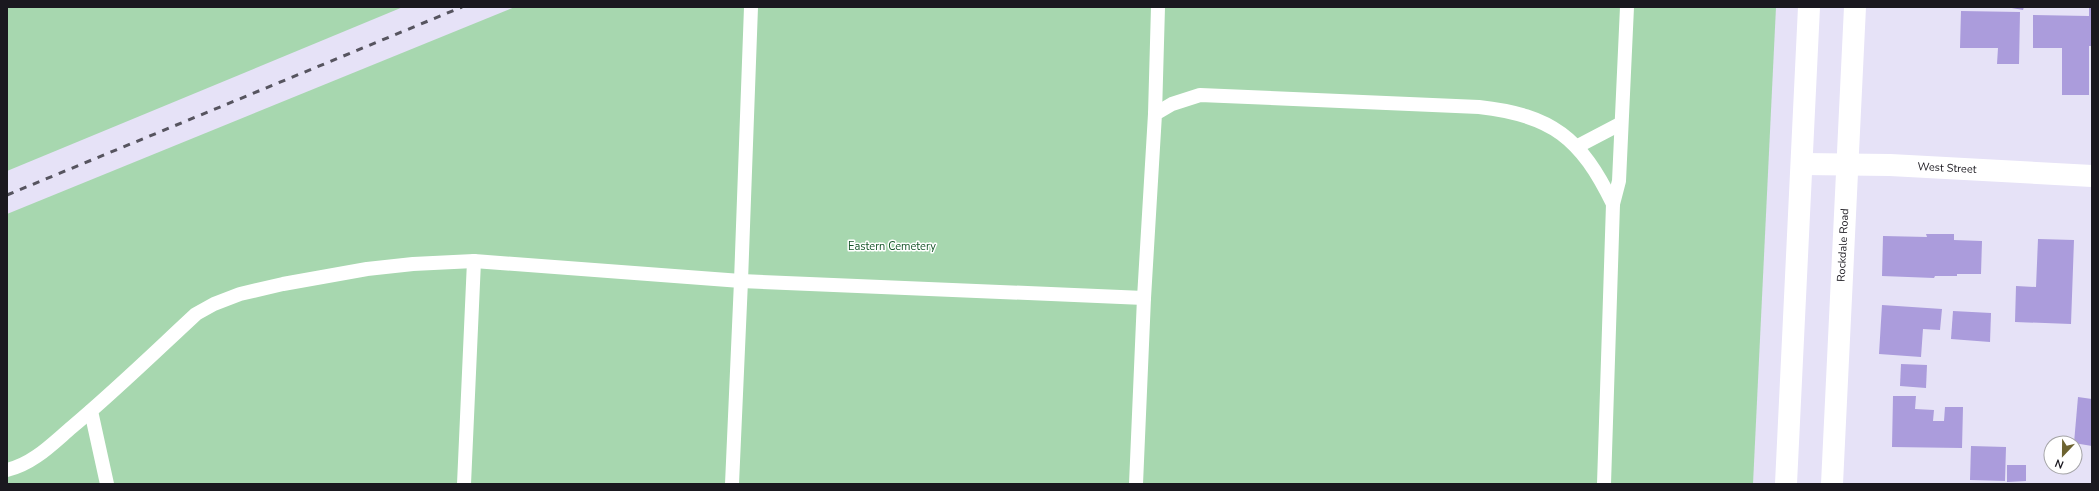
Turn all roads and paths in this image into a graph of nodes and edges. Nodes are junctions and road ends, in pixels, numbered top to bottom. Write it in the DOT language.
graph roads {
  1 [pos="751,7"];
  2 [pos="1158,7"];
  3 [pos="1627,7"];
  4 [pos="1809,7"];
  5 [pos="1855,7"];
  6 [pos="1155,114"];
  7 [pos="1620,124"];
  8 [pos="1578,146"];
  9 [pos="1802,164"];
  10 [pos="1847,164"];
  11 [pos="2092,176"];
  12 [pos="1613,204"];
  13 [pos="474,261"];
  14 [pos="742,281"];
  15 [pos="1144,298"];
  16 [pos="91,412"];
  17 [pos="7,470"];
  18 [pos="107,484"];
  19 [pos="464,484"];
  20 [pos="732,484"];
  21 [pos="1136,484"];
  22 [pos="1604,484"];
  23 [pos="1786,484"];
  24 [pos="1832,484"];
  1 -- 14 [label="lane"];
  2 -- 6 [label="lane"];
  3 -- 7 [label="lane"];
  4 -- 9 [label="main road"];
  5 -- 10 [label="main road, Rockdale Road"];
  6 -- 8 [label="lane"];
  6 -- 15 [label="lane"];
  7 -- 8 [label="lane"];
  7 -- 12 [label="lane"];
  8 -- 12 [label="lane"];
  9 -- 10 [label="main road, West Street"];
  9 -- 23 [label="main road"];
  10 -- 11 [label="main road, West Street"];
  10 -- 24 [label="main road, Rockdale Road"];
  12 -- 22 [label="lane"];
  13 -- 14 [label="lane"];
  13 -- 16 [label="lane"];
  13 -- 19 [label="lane"];
  14 -- 15 [label="lane"];
  14 -- 20 [label="lane"];
  15 -- 21 [label="lane"];
  16 -- 17 [label="lane"];
  16 -- 18 [label="lane"];
}
